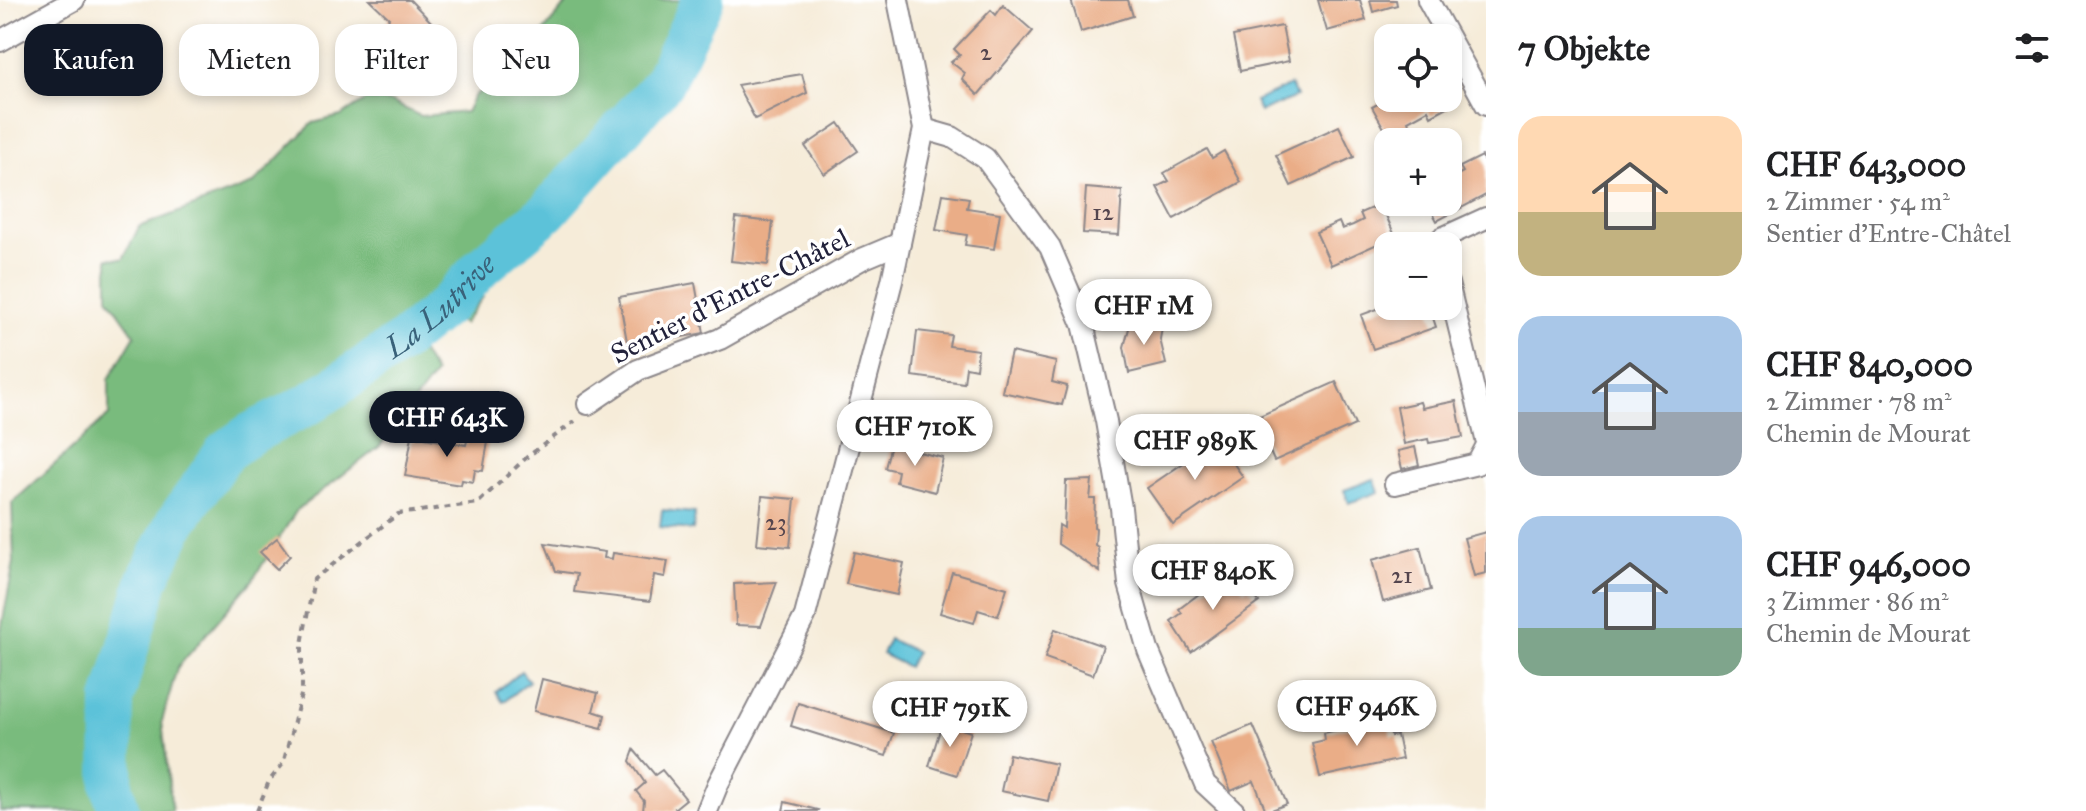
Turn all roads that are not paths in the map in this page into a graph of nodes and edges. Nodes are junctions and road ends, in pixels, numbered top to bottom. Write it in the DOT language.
graph roads {
  1 [pos="74,0"];
  2 [pos="898,0"];
  3 [pos="1428,0"];
  4 [pos="0,41"];
  5 [pos="1485,100"];
  6 [pos="924,129"];
  7 [pos="1486,218"];
  8 [pos="1455,232"];
  9 [pos="900,243"];
  10 [pos="1457,320"];
  11 [pos="588,404"];
  12 [pos="1486,439"];
  13 [pos="1486,447"];
  14 [pos="1395,484"];
  15 [pos="707,811"];
  16 [pos="1234,811"];
  1 -- 4 [label="street"];
  2 -- 6 [label="street"];
  3 -- 5 [label="street"];
  6 -- 9 [label="street"];
  6 -- 16 [label="street"];
  7 -- 8 [label="street"];
  9 -- 11 [label="street, Sentier d'Entre-Châtel"];
  9 -- 15 [label="street"];
  10 -- 12 [label="street"];
  13 -- 14 [label="street"];
}
